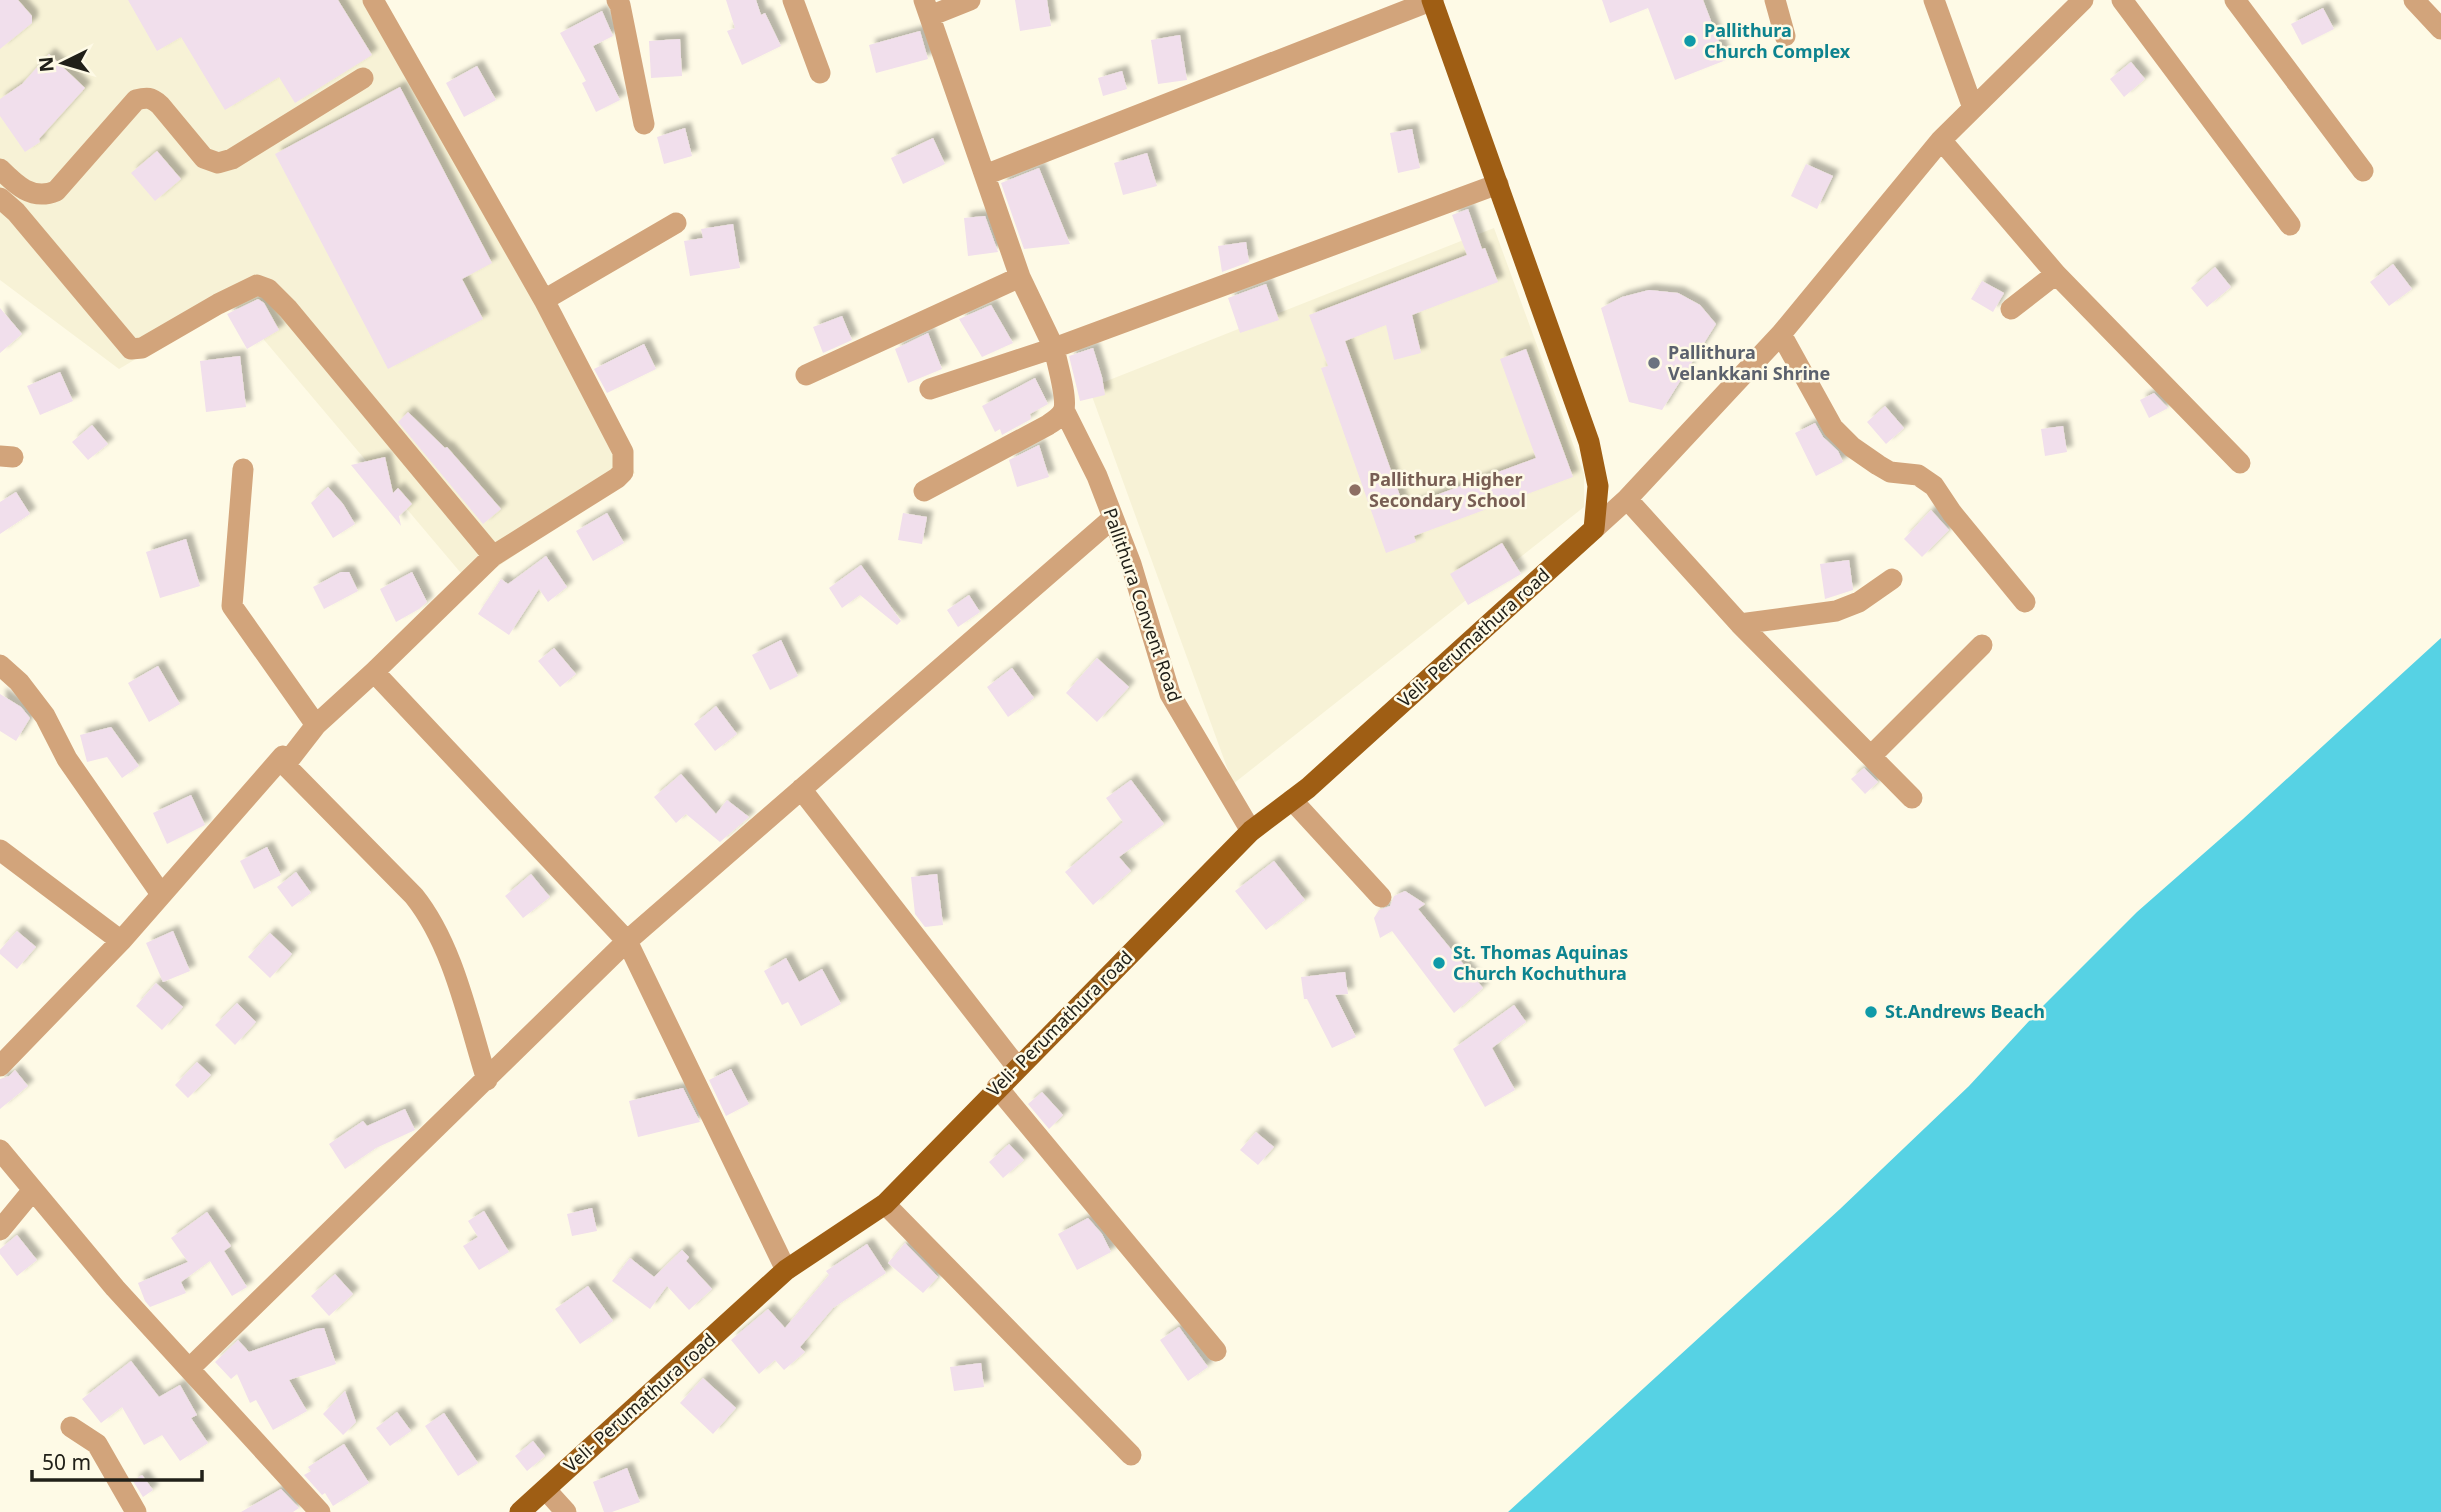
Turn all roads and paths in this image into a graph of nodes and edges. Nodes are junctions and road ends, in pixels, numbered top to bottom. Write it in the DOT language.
graph roads {
  1 [pos="373,0"];
  2 [pos="617,0"];
  3 [pos="793,0"];
  4 [pos="970,0"];
  5 [pos="1433,0"];
  6 [pos="1775,0"];
  7 [pos="1934,0"];
  8 [pos="2083,0"];
  9 [pos="2122,0"];
  10 [pos="2235,0"];
  11 [pos="2414,0"];
  12 [pos="927,8"];
  13 [pos="2441,29"];
  14 [pos="1784,36"];
  15 [pos="820,73"];
  16 [pos="363,78"];
  17 [pos="1973,108"];
  18 [pos="644,124"];
  19 [pos="1941,140"];
  20 [pos="0,169"];
  21 [pos="2363,171"];
  22 [pos="985,175"];
  23 [pos="1499,184"];
  24 [pos="37,195"];
  25 [pos="8,205"];
  26 [pos="676,223"];
  27 [pos="2290,225"];
  28 [pos="2056,274"];
  29 [pos="1020,277"];
  30 [pos="544,300"];
  31 [pos="2011,309"];
  32 [pos="1781,334"];
  33 [pos="1054,348"];
  34 [pos="806,375"];
  35 [pos="930,389"];
  36 [pos="1064,410"];
  37 [pos="2240,463"];
  38 [pos="243,469"];
  39 [pos="924,491"];
  40 [pos="1627,499"];
  41 [pos="1113,518"];
  42 [pos="1594,529"];
  43 [pos="493,556"];
  44 [pos="1892,579"];
  45 [pos="2025,602"];
  46 [pos="1740,624"];
  47 [pos="1983,645"];
  48 [pos="0,666"];
  49 [pos="374,672"];
  50 [pos="316,725"];
  51 [pos="1871,756"];
  52 [pos="285,765"];
  53 [pos="801,789"];
  54 [pos="1912,798"];
  55 [pos="1292,800"];
  56 [pos="1251,831"];
  57 [pos="0,850"];
  58 [pos="161,894"];
  59 [pos="1381,897"];
  60 [pos="121,941"];
  61 [pos="627,941"];
  62 [pos="0,1066"];
  63 [pos="1017,1067"];
  64 [pos="487,1080"];
  65 [pos="997,1087"];
  66 [pos="0,1150"];
  67 [pos="33,1190"];
  68 [pos="885,1205"];
  69 [pos="0,1230"];
  70 [pos="786,1270"];
  71 [pos="1216,1351"];
  72 [pos="190,1368"];
  73 [pos="71,1427"];
  74 [pos="1131,1455"];
  75 [pos="546,1490"];
  76 [pos="136,1512"];
  77 [pos="320,1512"];
  78 [pos="520,1512"];
  79 [pos="566,1512"];
  1 -- 30 [label="street"];
  2 -- 18 [label="street"];
  3 -- 15 [label="street"];
  4 -- 12 [label="street"];
  5 -- 22 [label="street"];
  5 -- 23 [label="main road"];
  6 -- 14 [label="street"];
  7 -- 17 [label="street"];
  8 -- 17 [label="street"];
  9 -- 27 [label="street"];
  10 -- 21 [label="street"];
  11 -- 13 [label="street"];
  12 -- 22 [label="street, Pallithura Convent Road"];
  16 -- 24 [label="street"];
  17 -- 19 [label="street"];
  19 -- 28 [label="street"];
  19 -- 32 [label="street"];
  20 -- 24 [label="street"];
  22 -- 29 [label="street, Pallithura Convent Road"];
  23 -- 33 [label="street"];
  23 -- 42 [label="main road"];
  24 -- 25 [label="street"];
  25 -- 43 [label="street"];
  26 -- 30 [label="street"];
  28 -- 31 [label="street"];
  28 -- 37 [label="street"];
  29 -- 33 [label="street, Pallithura Convent Road"];
  29 -- 34 [label="street"];
  30 -- 43 [label="street"];
  32 -- 40 [label="street"];
  32 -- 45 [label="street"];
  33 -- 35 [label="street"];
  33 -- 36 [label="street, Pallithura Convent Road"];
  36 -- 39 [label="street"];
  36 -- 41 [label="street, Pallithura Convent Road"];
  38 -- 50 [label="street"];
  40 -- 42 [label="street"];
  40 -- 46 [label="street"];
  41 -- 53 [label="street"];
  41 -- 56 [label="street, Pallithura Convent Road"];
  42 -- 55 [label="main road, Veli- Perumathura road"];
  43 -- 49 [label="street"];
  44 -- 46 [label="street"];
  46 -- 51 [label="street"];
  47 -- 51 [label="street"];
  48 -- 58 [label="street"];
  49 -- 50 [label="street"];
  49 -- 61 [label="street"];
  50 -- 52 [label="street"];
  51 -- 54 [label="street"];
  52 -- 58 [label="street"];
  52 -- 64 [label="street"];
  53 -- 61 [label="street"];
  53 -- 63 [label="street"];
  55 -- 56 [label="main road, Veli- Perumathura road"];
  55 -- 59 [label="street"];
  56 -- 63 [label="main road, Veli- Perumathura road"];
  57 -- 60 [label="street"];
  58 -- 60 [label="street"];
  60 -- 62 [label="street"];
  61 -- 64 [label="street"];
  61 -- 70 [label="street"];
  63 -- 65 [label="main road, Veli- Perumathura road"];
  64 -- 72 [label="street"];
  65 -- 68 [label="main road, Veli- Perumathura road"];
  65 -- 71 [label="street"];
  66 -- 67 [label="street"];
  67 -- 69 [label="street"];
  67 -- 72 [label="street"];
  68 -- 70 [label="main road, Veli- Perumathura road"];
  68 -- 74 [label="street"];
  70 -- 75 [label="main road, Veli- Perumathura road"];
  72 -- 77 [label="street"];
  73 -- 76 [label="street"];
  75 -- 78 [label="main road, Veli- Perumathura road"];
  75 -- 79 [label="street"];
}
